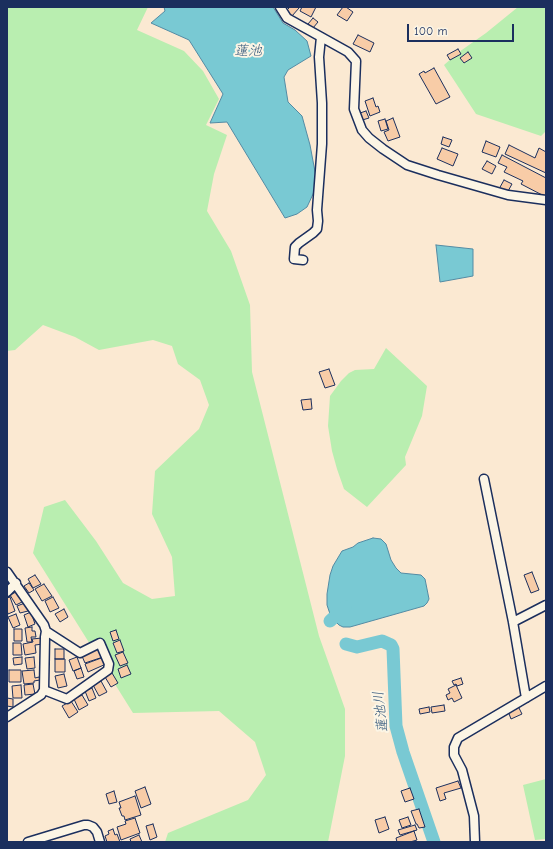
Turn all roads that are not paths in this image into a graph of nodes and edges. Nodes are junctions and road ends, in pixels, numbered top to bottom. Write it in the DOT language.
graph roads {
  1 [pos="280,7"];
  2 [pos="321,37"];
  3 [pos="546,200"];
  4 [pos="303,260"];
  5 [pos="484,479"];
  6 [pos="7,572"];
  7 [pos="16,583"];
  8 [pos="7,592"];
  9 [pos="546,605"];
  10 [pos="513,622"];
  11 [pos="46,631"];
  12 [pos="546,686"];
  13 [pos="44,690"];
  14 [pos="526,698"];
  15 [pos="7,717"];
  16 [pos="28,842"];
  17 [pos="100,842"];
  18 [pos="475,842"];
  1 -- 2 [label="street"];
  2 -- 3 [label="street"];
  2 -- 4 [label="street"];
  5 -- 10 [label="street"];
  6 -- 7 [label="street"];
  7 -- 8 [label="street"];
  7 -- 11 [label="street"];
  9 -- 10 [label="street"];
  10 -- 14 [label="street"];
  11 -- 13 [label="street"];
  11 -- 13 [label="street"];
  12 -- 14 [label="street"];
  13 -- 15 [label="street"];
  14 -- 18 [label="street"];
  16 -- 17 [label="street"];
}
